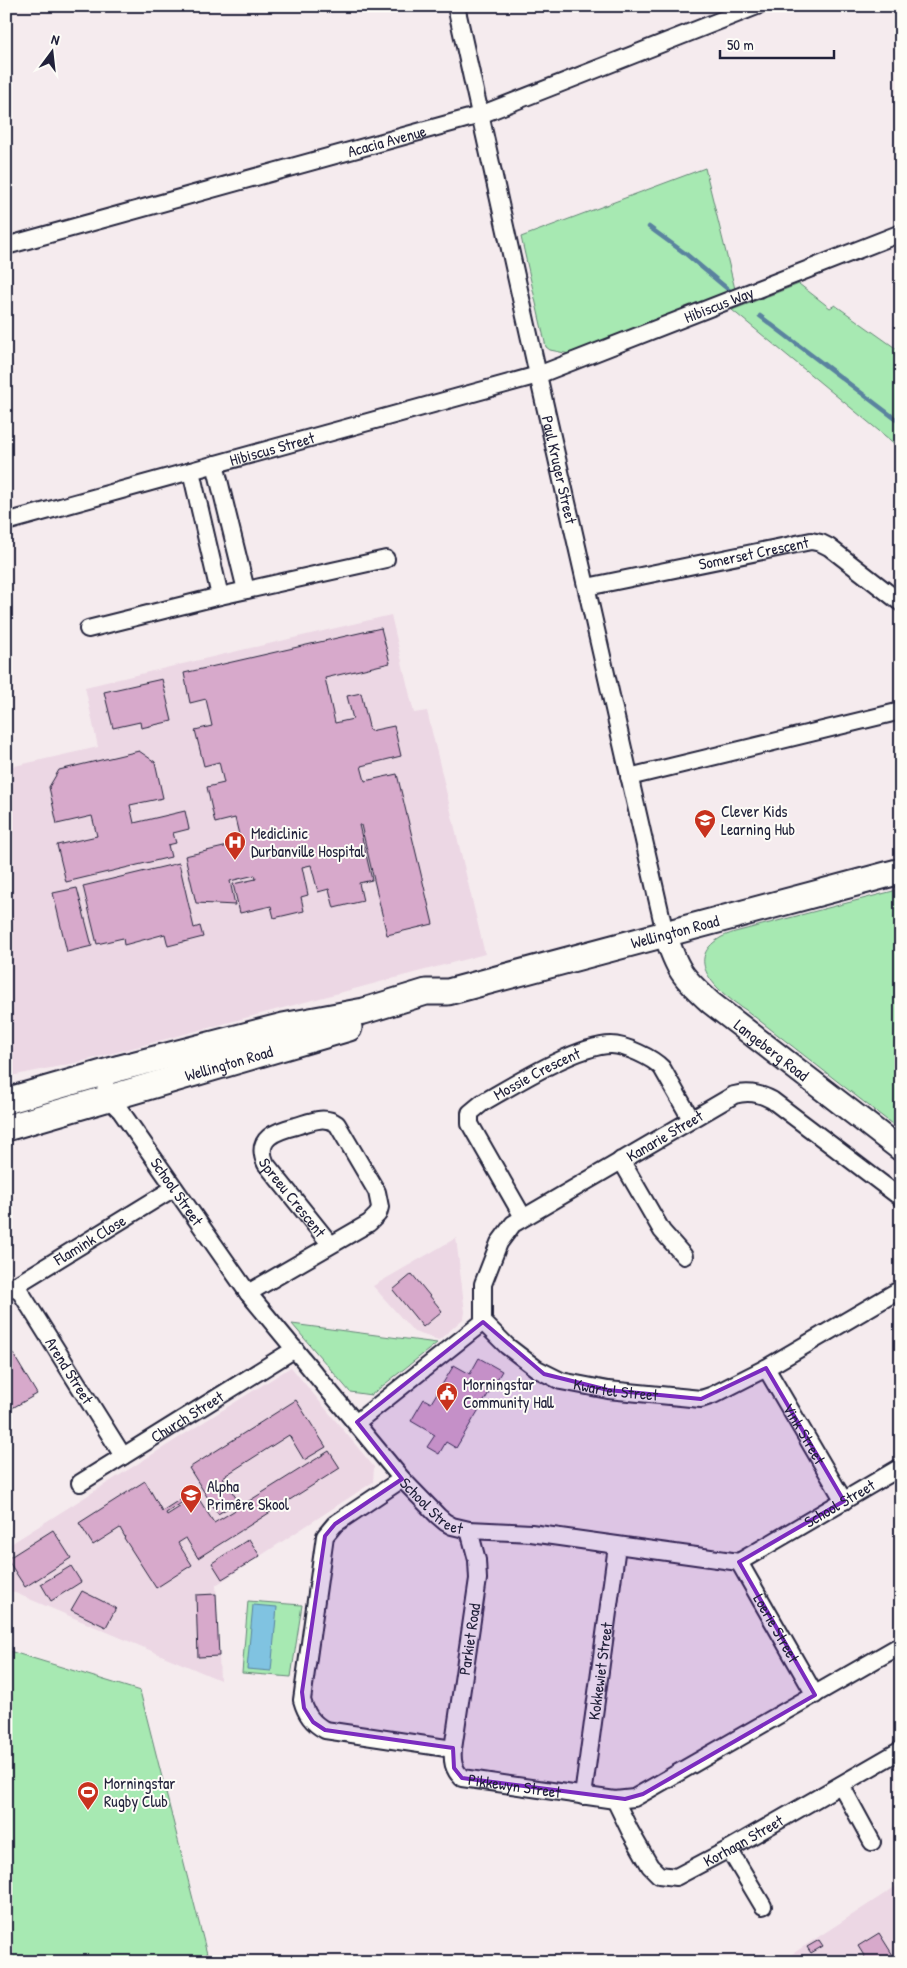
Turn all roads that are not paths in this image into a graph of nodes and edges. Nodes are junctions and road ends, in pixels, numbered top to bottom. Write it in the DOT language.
graph roads {
  1 [pos="456,6"];
  2 [pos="757,6"];
  3 [pos="480,114"];
  4 [pos="901,233"];
  5 [pos="6,246"];
  6 [pos="538,375"];
  7 [pos="215,464"];
  8 [pos="191,471"];
  9 [pos="6,522"];
  10 [pos="386,559"];
  11 [pos="587,587"];
  12 [pos="246,590"];
  13 [pos="220,596"];
  14 [pos="901,603"];
  15 [pos="88,629"];
  16 [pos="901,711"];
  17 [pos="629,777"];
  18 [pos="901,871"];
  19 [pos="665,933"];
  20 [pos="448,992"];
  21 [pos="111,1071"];
  22 [pos="6,1101"];
  23 [pos="118,1101"];
  24 [pos="691,1119"];
  25 [pos="6,1128"];
  26 [pos="901,1150"];
  27 [pos="621,1160"];
  28 [pos="174,1188"];
  29 [pos="901,1198"];
  30 [pos="523,1216"];
  31 [pos="331,1245"];
  32 [pos="684,1256"];
  33 [pos="11,1288"];
  34 [pos="901,1289"];
  35 [pos="248,1293"];
  36 [pos="483,1322"];
  37 [pos="295,1349"];
  38 [pos="766,1368"];
  39 [pos="357,1422"];
  40 [pos="123,1456"];
  41 [pos="901,1468"];
  42 [pos="402,1478"];
  43 [pos="80,1483"];
  44 [pos="844,1501"];
  45 [pos="469,1530"];
  46 [pos="617,1546"];
  47 [pos="739,1562"];
  48 [pos="901,1645"];
  49 [pos="815,1695"];
  50 [pos="454,1749"];
  51 [pos="901,1750"];
  52 [pos="840,1786"];
  53 [pos="583,1796"];
  54 [pos="615,1800"];
  55 [pos="872,1842"];
  56 [pos="729,1849"];
  57 [pos="762,1906"];
  1 -- 3 [label="street, Paul Kruger Street"];
  2 -- 3 [label="street, Acacia Avenue"];
  3 -- 5 [label="street, Acacia Avenue"];
  3 -- 6 [label="street, Paul Kruger Street"];
  4 -- 6 [label="street, Hibiscus Way"];
  6 -- 7 [label="street, Hibiscus Street"];
  6 -- 11 [label="street, Paul Kruger Street"];
  7 -- 8 [label="street, Hibiscus Street"];
  7 -- 12 [label="street"];
  8 -- 9 [label="street, Hibiscus Street"];
  8 -- 13 [label="street"];
  10 -- 12 [label="street"];
  11 -- 14 [label="street, Somerset Crescent"];
  11 -- 17 [label="street, Paul Kruger Street"];
  12 -- 13 [label="street"];
  13 -- 15 [label="street"];
  16 -- 17 [label="street"];
  17 -- 19 [label="street, Paul Kruger Street"];
  18 -- 19 [label="main road, Wellington Road"];
  19 -- 20 [label="main road, Wellington Road"];
  19 -- 26 [label="main road, Langeberg Road"];
  20 -- 21 [label="main road, Wellington Road"];
  20 -- 23 [label="main road, Wellington Road"];
  21 -- 22 [label="main road, Wellington Road"];
  21 -- 23 [label="street, School Street"];
  23 -- 25 [label="main road, Wellington Road"];
  23 -- 28 [label="street, School Street"];
  24 -- 27 [label="street, Kanarie Street"];
  24 -- 29 [label="street, Kanarie Street"];
  24 -- 30 [label="street, Mossie Crescent"];
  27 -- 30 [label="street, Kanarie Street"];
  27 -- 32 [label="street"];
  28 -- 33 [label="street, Flamink Close"];
  28 -- 35 [label="street, School Street"];
  30 -- 36 [label="street, Kanarie Street"];
  31 -- 31 [label="street, Spreeu Crescent"];
  31 -- 35 [label="street, Spreeu Crescent"];
  33 -- 40 [label="street, Arend Street"];
  34 -- 38 [label="street, Kwartel Street"];
  35 -- 37 [label="street, School Street"];
  36 -- 38 [label="street, Kwartel Street"];
  36 -- 39 [label="street"];
  37 -- 39 [label="street, School Street"];
  37 -- 40 [label="street, Church Street"];
  38 -- 44 [label="street, Vink Street"];
  39 -- 42 [label="street, School Street"];
  40 -- 43 [label="street, Church Street"];
  41 -- 44 [label="street, School Street"];
  42 -- 45 [label="street, School Street"];
  42 -- 50 [label="street"];
  44 -- 47 [label="street, School Street"];
  45 -- 46 [label="street, School Street"];
  45 -- 50 [label="street, Parkiet Road"];
  46 -- 47 [label="street, School Street"];
  46 -- 53 [label="street, Kokkewiet Street"];
  47 -- 49 [label="street, Loerie Street"];
  48 -- 49 [label="street, Pikkewyn Street"];
  49 -- 54 [label="street, Pikkewyn Street"];
  50 -- 53 [label="street, Pikkewyn Street"];
  51 -- 52 [label="street, Korhaan Street"];
  52 -- 55 [label="street"];
  52 -- 56 [label="street, Korhaan Street"];
  53 -- 54 [label="street, Pikkewyn Street"];
  54 -- 56 [label="street, Korhaan Street"];
  56 -- 57 [label="street"];
}
